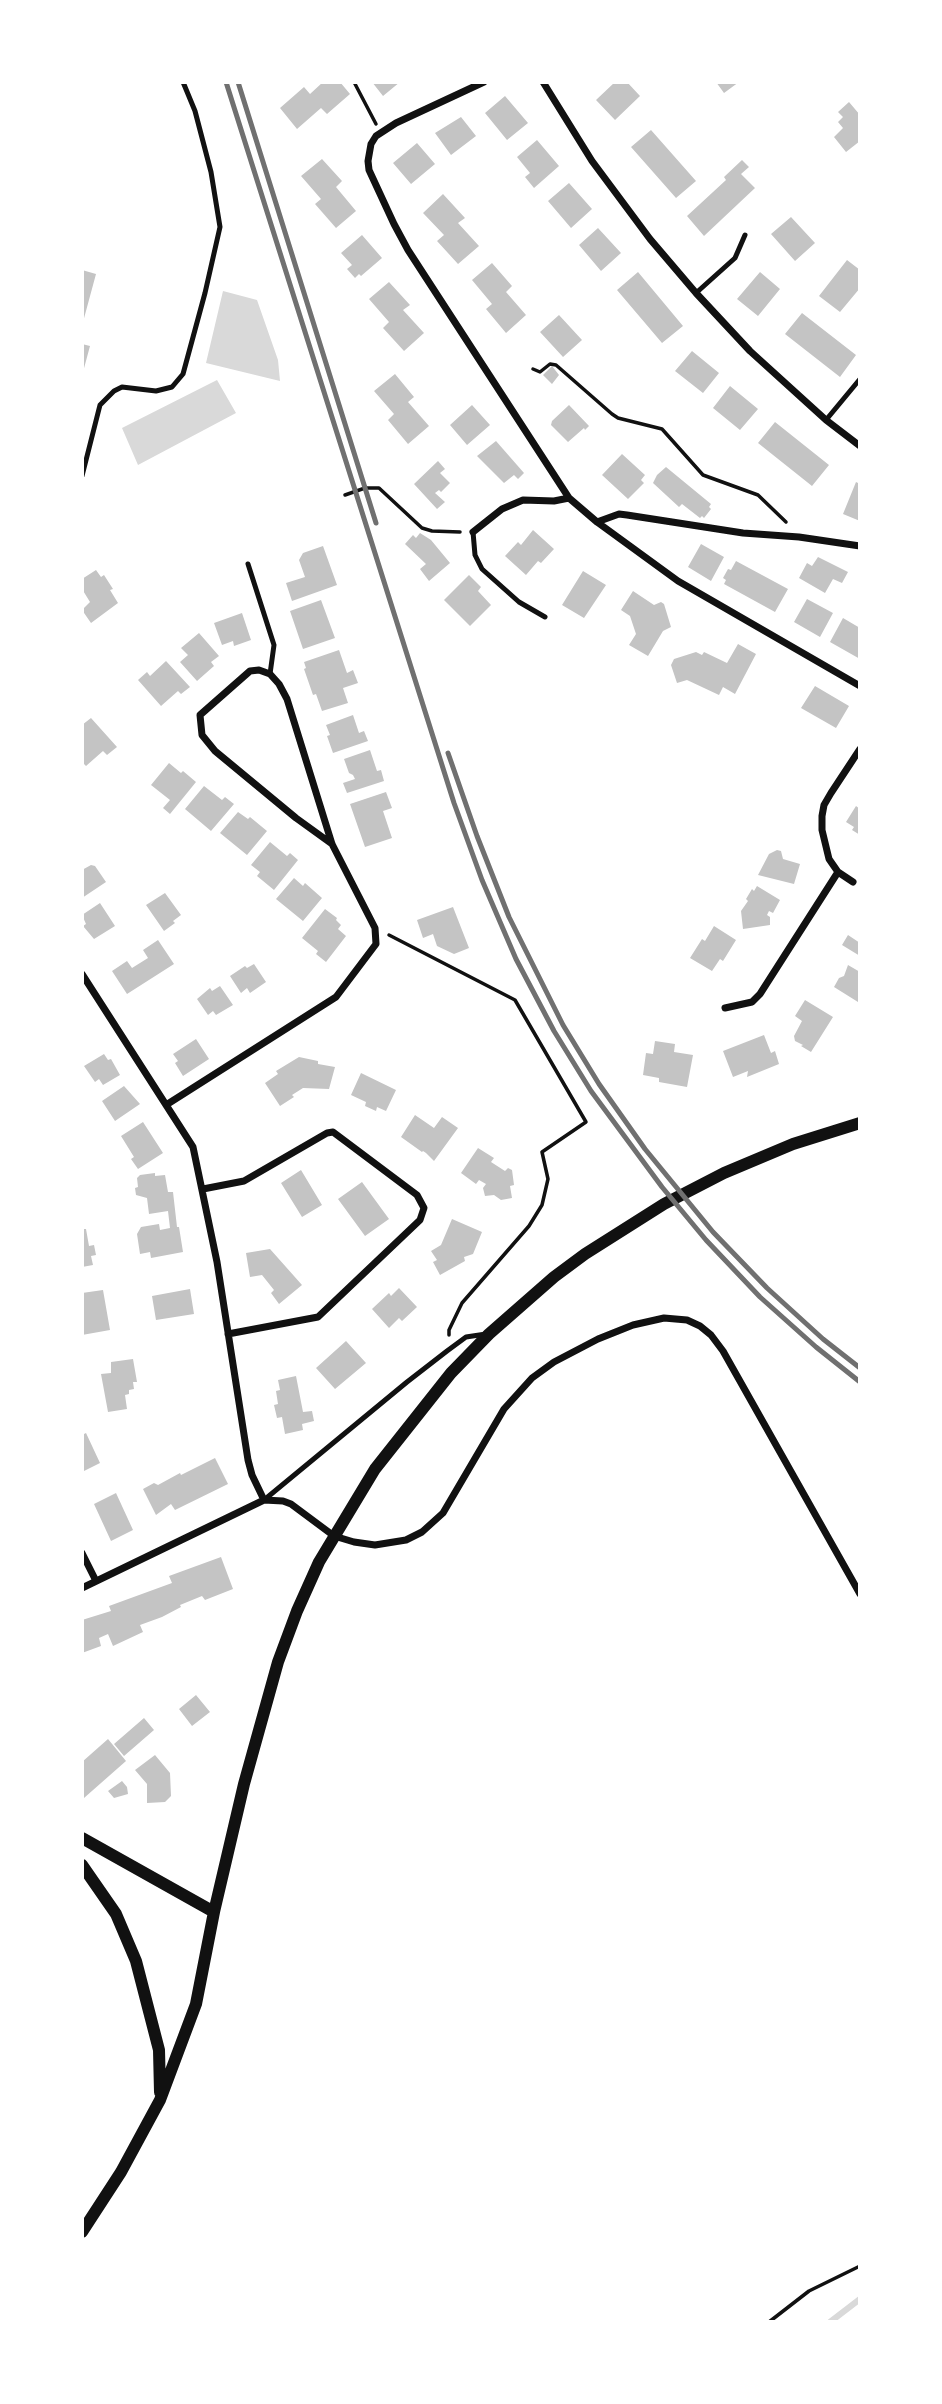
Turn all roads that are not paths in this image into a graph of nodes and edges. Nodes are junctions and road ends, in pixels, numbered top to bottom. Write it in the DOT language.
graph roads {
  1 [pos="183,82"];
  2 [pos="484,82"];
  3 [pos="542,82"];
  4 [pos="745,235"];
  5 [pos="696,292"];
  6 [pos="860,379"];
  7 [pos="826,420"];
  8 [pos="860,446"];
  9 [pos="82,476"];
  10 [pos="569,498"];
  11 [pos="597,522"];
  12 [pos="473,532"];
  13 [pos="860,546"];
  14 [pos="248,564"];
  15 [pos="545,617"];
  16 [pos="270,674"];
  17 [pos="860,686"];
  18 [pos="860,749"];
  19 [pos="332,845"];
  20 [pos="838,872"];
  21 [pos="856,881"];
  22 [pos="82,974"];
  23 [pos="725,1008"];
  24 [pos="166,1105"];
  25 [pos="860,1123"];
  26 [pos="203,1189"];
  27 [pos="228,1334"];
  28 [pos="489,1334"];
  29 [pos="264,1500"];
  30 [pos="334,1536"];
  31 [pos="82,1553"];
  32 [pos="96,1581"];
  33 [pos="82,1588"];
  34 [pos="860,1594"];
  35 [pos="82,1839"];
  36 [pos="82,1865"];
  37 [pos="214,1912"];
  38 [pos="160,2100"];
  39 [pos="82,2232"];
  1 -- 9 [label="lane"];
  2 -- 10 [label="street"];
  3 -- 5 [label="street"];
  4 -- 5 [label="lane"];
  5 -- 7 [label="street"];
  6 -- 7 [label="lane"];
  7 -- 8 [label="street"];
  10 -- 11 [label="street"];
  10 -- 12 [label="street"];
  11 -- 13 [label="street"];
  11 -- 17 [label="street"];
  12 -- 15 [label="lane"];
  14 -- 16 [label="lane"];
  16 -- 19 [label="street"];
  16 -- 19 [label="street"];
  18 -- 20 [label="street"];
  19 -- 24 [label="street"];
  20 -- 21 [label="street"];
  20 -- 23 [label="street"];
  22 -- 24 [label="street"];
  24 -- 26 [label="street"];
  25 -- 28 [label="street"];
  26 -- 27 [label="street"];
  26 -- 27 [label="street"];
  27 -- 29 [label="street"];
  28 -- 29 [label="lane"];
  28 -- 30 [label="street"];
  29 -- 30 [label="street"];
  29 -- 32 [label="street"];
  30 -- 34 [label="street"];
  30 -- 37 [label="street"];
  31 -- 32 [label="street"];
  32 -- 33 [label="street"];
  35 -- 37 [label="street"];
  36 -- 38 [label="street"];
  37 -- 38 [label="street"];
  38 -- 39 [label="street"];
}
